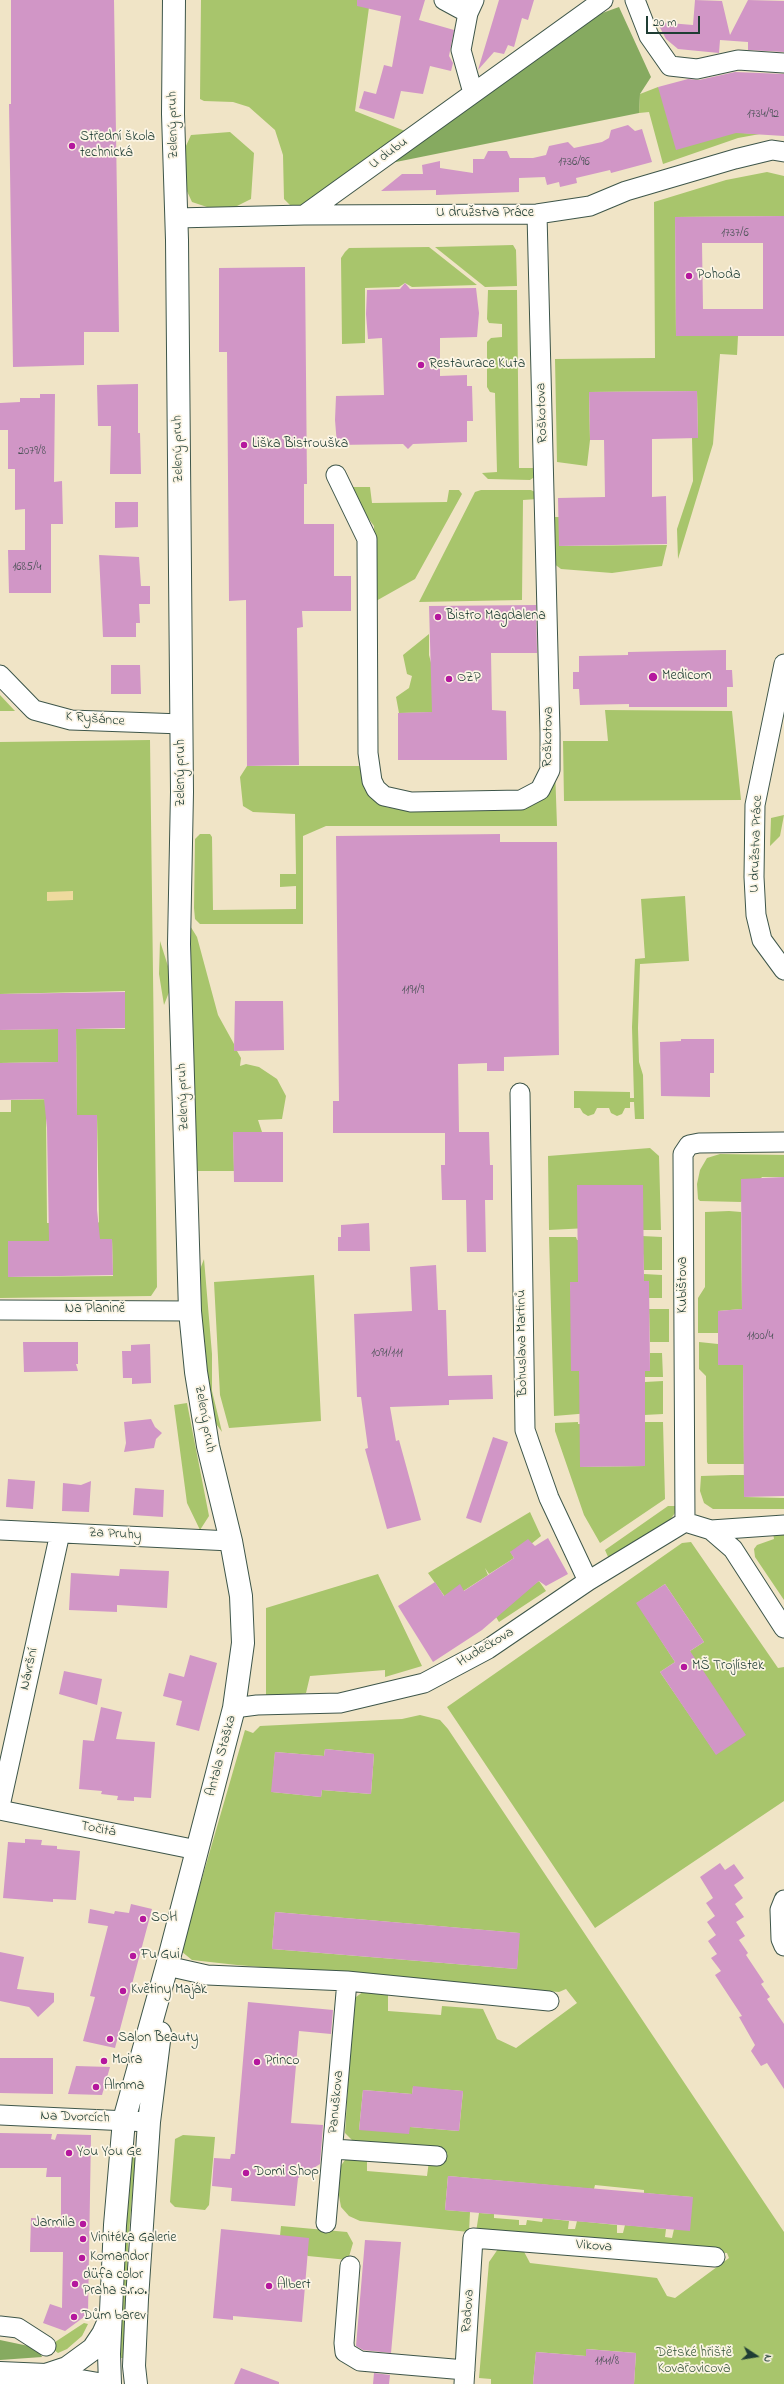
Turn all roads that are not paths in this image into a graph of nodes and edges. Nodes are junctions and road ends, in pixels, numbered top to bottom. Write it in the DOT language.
graph roads {
  1 [pos="174,0"];
  2 [pos="444,0"];
  3 [pos="603,0"];
  4 [pos="635,0"];
  5 [pos="471,7"];
  6 [pos="784,63"];
  7 [pos="473,93"];
  8 [pos="784,152"];
  9 [pos="538,214"];
  10 [pos="304,215"];
  11 [pos="176,218"];
  12 [pos="336,475"];
  13 [pos="784,664"];
  14 [pos="0,675"];
  15 [pos="182,724"];
  16 [pos="784,970"];
  17 [pos="520,1093"];
  18 [pos="784,1142"];
  19 [pos="0,1310"];
  20 [pos="190,1311"];
  21 [pos="686,1522"];
  22 [pos="784,1526"];
  23 [pos="0,1530"];
  24 [pos="712,1530"];
  25 [pos="60,1533"];
  26 [pos="231,1541"];
  27 [pos="588,1581"];
  28 [pos="784,1628"];
  29 [pos="234,1708"];
  30 [pos="0,1806"];
  31 [pos="0,1810"];
  32 [pos="197,1850"];
  33 [pos="784,1900"];
  34 [pos="784,1946"];
  35 [pos="168,1966"];
  36 [pos="348,1981"];
  37 [pos="549,2001"];
  38 [pos="0,2115"];
  39 [pos="124,2120"];
  40 [pos="150,2122"];
  41 [pos="333,2150"];
  42 [pos="437,2156"];
  43 [pos="326,2223"];
  44 [pos="473,2238"];
  45 [pos="715,2257"];
  46 [pos="350,2266"];
  47 [pos="111,2314"];
  48 [pos="0,2326"];
  49 [pos="46,2346"];
  50 [pos="0,2373"];
  51 [pos="46,2375"];
  52 [pos="464,2377"];
  53 [pos="98,2384"];
  54 [pos="110,2384"];
  55 [pos="136,2384"];
  1 -- 11 [label="street, Zelený pruh"];
  2 -- 5 [label="street"];
  3 -- 7 [label="street, U dubu"];
  4 -- 6 [label="street"];
  5 -- 7 [label="street"];
  7 -- 10 [label="street, U dubu"];
  8 -- 9 [label="street, U družstva Práce"];
  9 -- 10 [label="street, U družstva Práce"];
  9 -- 12 [label="street, Roškotova"];
  10 -- 11 [label="street, U družstva Práce"];
  11 -- 15 [label="street, Zelený pruh"];
  13 -- 16 [label="street, U družstva Práce"];
  14 -- 15 [label="street, K Ryšánce"];
  15 -- 20 [label="street, Zelený pruh"];
  17 -- 27 [label="street, Bohuslava Martinů"];
  18 -- 21 [label="street, Kubištova"];
  19 -- 20 [label="street, Na Planině"];
  20 -- 26 [label="street, Zelený pruh"];
  21 -- 24 [label="street"];
  21 -- 27 [label="street, Hudečkova"];
  22 -- 24 [label="street"];
  23 -- 25 [label="street, Za Pruhy"];
  24 -- 28 [label="street"];
  25 -- 26 [label="street, Za Pruhy"];
  25 -- 30 [label="street, Návršní"];
  26 -- 29 [label="street, Antala Staška"];
  27 -- 29 [label="street, Hudečkova"];
  29 -- 32 [label="street, Antala Staška"];
  31 -- 32 [label="street, Točitá"];
  32 -- 35 [label="street, Antala Staška"];
  33 -- 34 [label="street"];
  35 -- 36 [label="street"];
  35 -- 39 [label="street, Antala Staška"];
  35 -- 40 [label="street, Antala Staška"];
  36 -- 37 [label="street"];
  36 -- 41 [label="street, Panuškova"];
  38 -- 39 [label="street, Na Dvorcích"];
  39 -- 40 [label="street, Na Dvorcích"];
  39 -- 47 [label="street, Antala Staška"];
  40 -- 55 [label="street, Antala Staška"];
  41 -- 42 [label="street"];
  41 -- 43 [label="street, Panuškova"];
  44 -- 45 [label="street, Vikova"];
  44 -- 52 [label="street, Radova"];
  46 -- 52 [label="street"];
  47 -- 51 [label="street"];
  47 -- 54 [label="street, Antala Staška"];
  48 -- 49 [label="street"];
  50 -- 51 [label="street"];
  51 -- 53 [label="street"];
}
